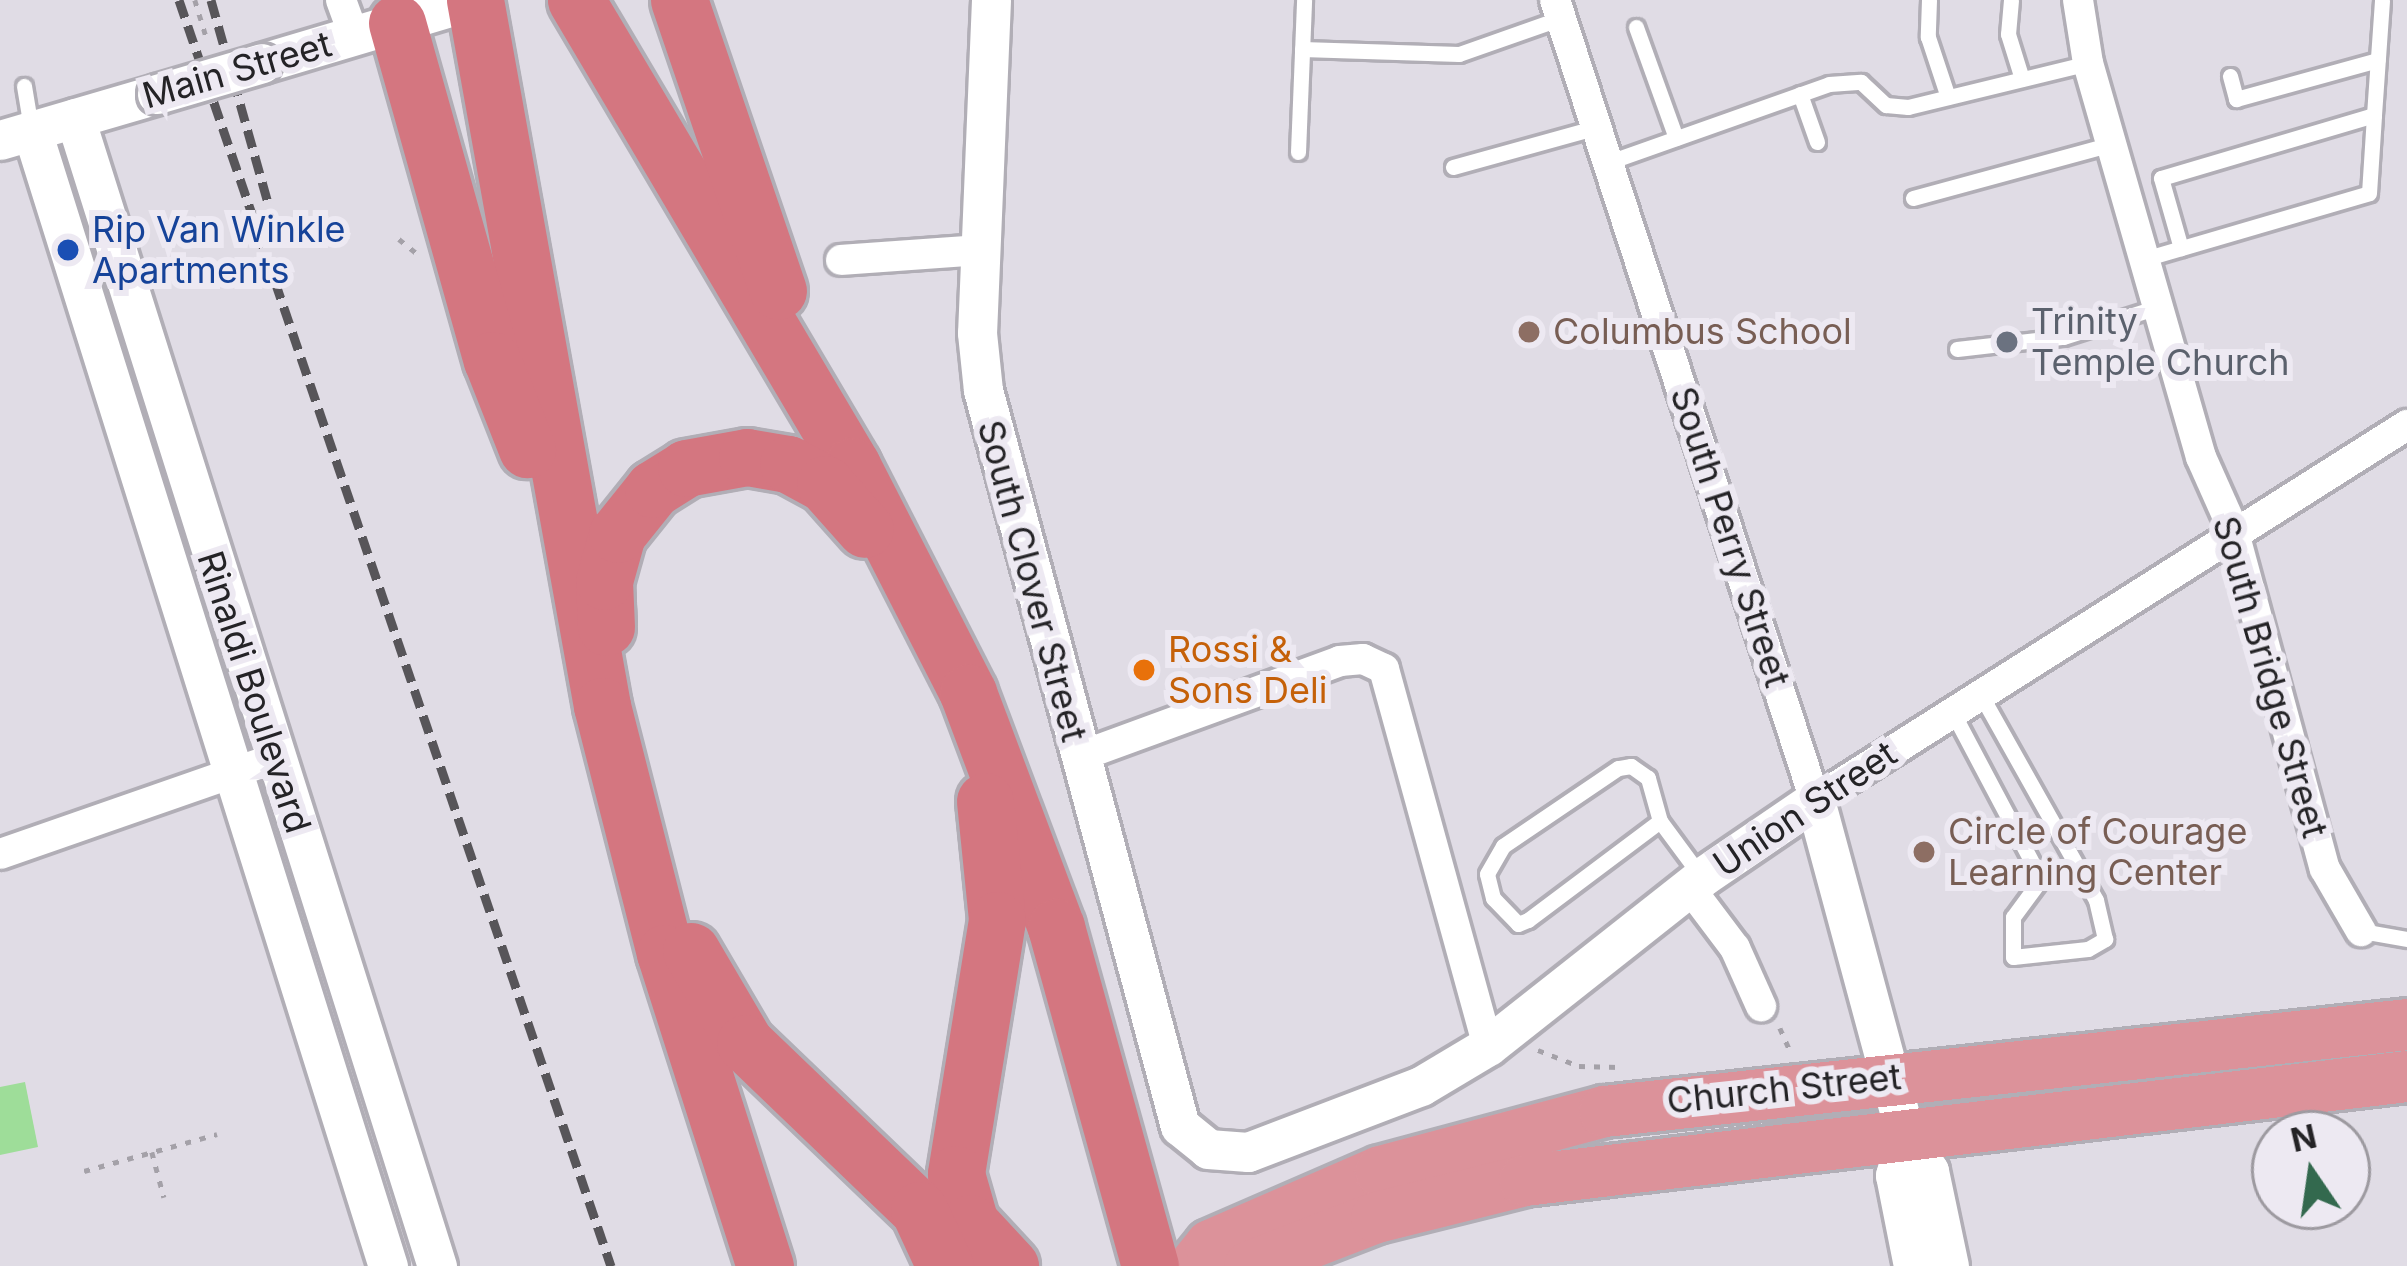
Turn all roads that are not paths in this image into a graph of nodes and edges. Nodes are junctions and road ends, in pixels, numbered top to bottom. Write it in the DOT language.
graph roads {
  1 [pos="474,0"];
  2 [pos="576,0"];
  3 [pos="679,0"];
  4 [pos="991,0"];
  5 [pos="1304,0"];
  6 [pos="1929,0"];
  7 [pos="2011,0"];
  8 [pos="2078,0"];
  9 [pos="2382,0"];
  10 [pos="1558,9"];
  11 [pos="364,20"];
  12 [pos="1636,27"];
  13 [pos="1302,49"];
  14 [pos="2378,61"];
  15 [pos="2088,63"];
  16 [pos="2230,76"];
  17 [pos="2022,80"];
  18 [pos="23,86"];
  19 [pos="1800,94"];
  20 [pos="1948,98"];
  21 [pos="2374,116"];
  22 [pos="75,118"];
  23 [pos="1598,127"];
  24 [pos="16,135"];
  25 [pos="1676,138"];
  26 [pos="1817,142"];
  27 [pos="2112,144"];
  28 [pos="1298,152"];
  29 [pos="1609,162"];
  30 [pos="1454,167"];
  31 [pos="1913,198"];
  32 [pos="2181,248"];
  33 [pos="980,250"];
  34 [pos="2144,259"];
  35 [pos="841,260"];
  36 [pos="2158,307"];
  37 [pos="1957,349"];
  38 [pos="2407,425"];
  39 [pos="852,466"];
  40 [pos="2233,529"];
  41 [pos="580,604"];
  42 [pos="940,632"];
  43 [pos="1980,693"];
  44 [pos="1952,711"];
  45 [pos="1078,757"];
  46 [pos="274,758"];
  47 [pos="618,771"];
  48 [pos="232,772"];
  49 [pos="1815,800"];
  50 [pos="1660,821"];
  51 [pos="0,854"];
  52 [pos="1695,882"];
  53 [pos="2361,931"];
  54 [pos="2407,939"];
  55 [pos="1769,1015"];
  56 [pos="2407,1024"];
  57 [pos="1507,1042"];
  58 [pos="1893,1076"];
  59 [pos="2407,1076"];
  60 [pos="1906,1137"];
  61 [pos="1197,1142"];
  62 [pos="388,1266"];
  63 [pos="437,1266"];
  64 [pos="765,1266"];
  65 [pos="945,1266"];
  66 [pos="1010,1266"];
  67 [pos="1150,1266"];
  68 [pos="1193,1266"];
  69 [pos="1249,1266"];
  70 [pos="1913,1266"];
  71 [pos="1948,1266"];
  1 -- 11 [label="street, Main Street"];
  1 -- 41 [label="highway"];
  2 -- 39 [label="highway"];
  3 -- 39 [label="highway"];
  4 -- 33 [label="street, South Clover Street"];
  5 -- 13 [label="lane"];
  6 -- 20 [label="lane"];
  7 -- 17 [label="lane"];
  8 -- 15 [label="street, South Bridge Street"];
  9 -- 14 [label="lane"];
  10 -- 13 [label="lane"];
  10 -- 23 [label="street, South Perry Street"];
  11 -- 22 [label="street, Main Street, bridge"];
  11 -- 41 [label="highway"];
  12 -- 25 [label="lane"];
  13 -- 28 [label="lane"];
  14 -- 16 [label="lane"];
  14 -- 21 [label="lane"];
  15 -- 17 [label="lane"];
  15 -- 27 [label="street, South Bridge Street"];
  17 -- 20 [label="lane"];
  18 -- 24 [label="lane"];
  19 -- 20 [label="lane"];
  19 -- 25 [label="lane"];
  19 -- 26 [label="lane"];
  21 -- 32 [label="lane"];
  21 -- 32 [label="lane"];
  22 -- 24 [label="street, Main Street"];
  22 -- 46 [label="street, Rinaldi Boulevard"];
  23 -- 29 [label="street, South Perry Street"];
  23 -- 30 [label="lane"];
  24 -- 48 [label="street, Rinaldi Boulevard"];
  25 -- 29 [label="lane"];
  27 -- 31 [label="lane"];
  27 -- 34 [label="street, South Bridge Street"];
  29 -- 49 [label="street, South Perry Street"];
  32 -- 34 [label="lane"];
  33 -- 35 [label="street"];
  33 -- 45 [label="street, South Clover Street"];
  34 -- 36 [label="street, South Bridge Street"];
  36 -- 37 [label="lane"];
  36 -- 40 [label="street, South Bridge Street"];
  38 -- 40 [label="street, Union Street"];
  39 -- 42 [label="highway"];
  40 -- 43 [label="street, Union Street"];
  40 -- 53 [label="street, South Bridge Street"];
  41 -- 47 [label="highway"];
  42 -- 47 [label="highway"];
  42 -- 66 [label="highway"];
  42 -- 67 [label="highway"];
  43 -- 44 [label="street, Union Street"];
  43 -- 44 [label="lane"];
  44 -- 49 [label="street, Union Street"];
  45 -- 57 [label="street"];
  45 -- 61 [label="street, South Clover Street"];
  46 -- 48 [label="street"];
  46 -- 63 [label="street, Rinaldi Boulevard"];
  47 -- 64 [label="highway"];
  47 -- 65 [label="highway"];
  48 -- 51 [label="street"];
  48 -- 62 [label="street, Rinaldi Boulevard"];
  49 -- 52 [label="street, Union Street"];
  49 -- 58 [label="street"];
  50 -- 50 [label="lane"];
  50 -- 52 [label="lane"];
  52 -- 55 [label="street"];
  52 -- 57 [label="street, Union Street"];
  53 -- 54 [label="lane"];
  56 -- 58 [label="highway, Church Street"];
  57 -- 61 [label="street, Union Street"];
  58 -- 60 [label="street"];
  58 -- 68 [label="highway, Church Street"];
  59 -- 60 [label="highway, Church Street"];
  60 -- 69 [label="highway, Church Street"];
  60 -- 70 [label="street"];
  60 -- 71 [label="street"];
}
